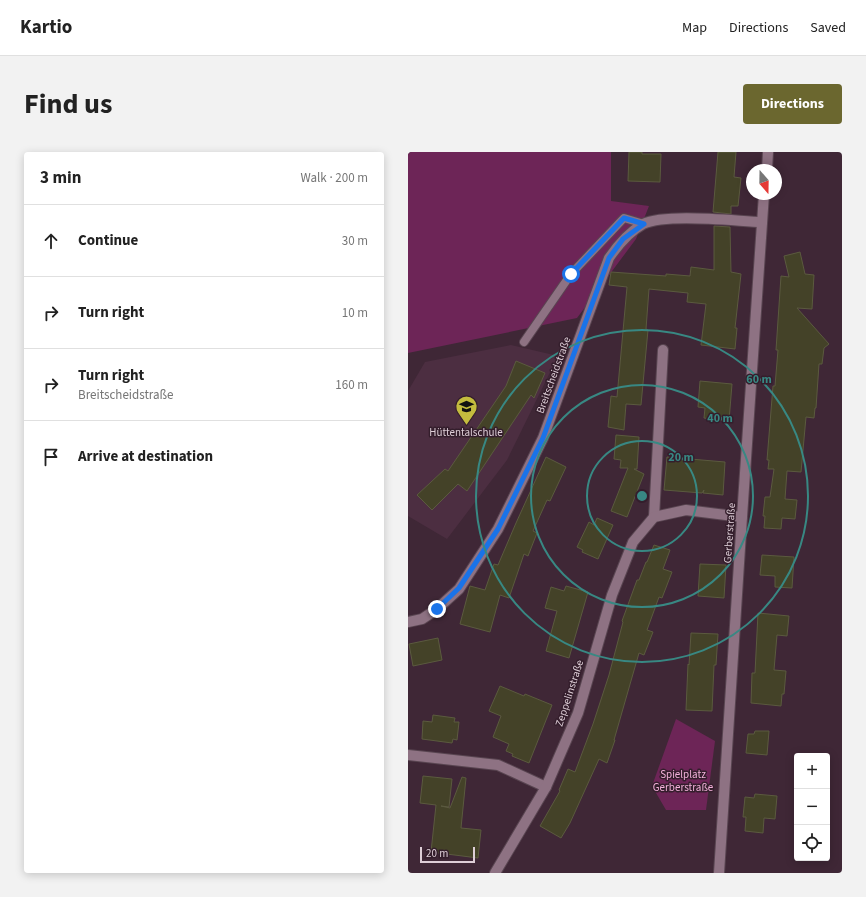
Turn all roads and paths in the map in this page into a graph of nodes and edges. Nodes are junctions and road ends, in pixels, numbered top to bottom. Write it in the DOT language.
graph roads {
  1 [pos="768,152"];
  2 [pos="767,164"];
  3 [pos="764,200"];
  4 [pos="762,222"];
  5 [pos="644,224"];
  6 [pos="524,342"];
  7 [pos="663,350"];
  8 [pos="654,517"];
  9 [pos="742,517"];
  10 [pos="408,622"];
  11 [pos="408,755"];
  12 [pos="546,787"];
  13 [pos="495,873"];
  14 [pos="719,873"];
  1 -- 2 [label="street"];
  3 -- 4 [label="street, Gerberstraße"];
  4 -- 5 [label="street, Breitscheidstraße"];
  4 -- 9 [label="street, Gerberstraße"];
  5 -- 6 [label="lane"];
  5 -- 10 [label="street, Breitscheidstraße"];
  7 -- 8 [label="street"];
  8 -- 9 [label="street"];
  8 -- 12 [label="street, Zeppelinstraße"];
  9 -- 14 [label="street, Gerberstraße"];
  11 -- 12 [label="street"];
  12 -- 13 [label="street, Zeppelinstraße"];
}
